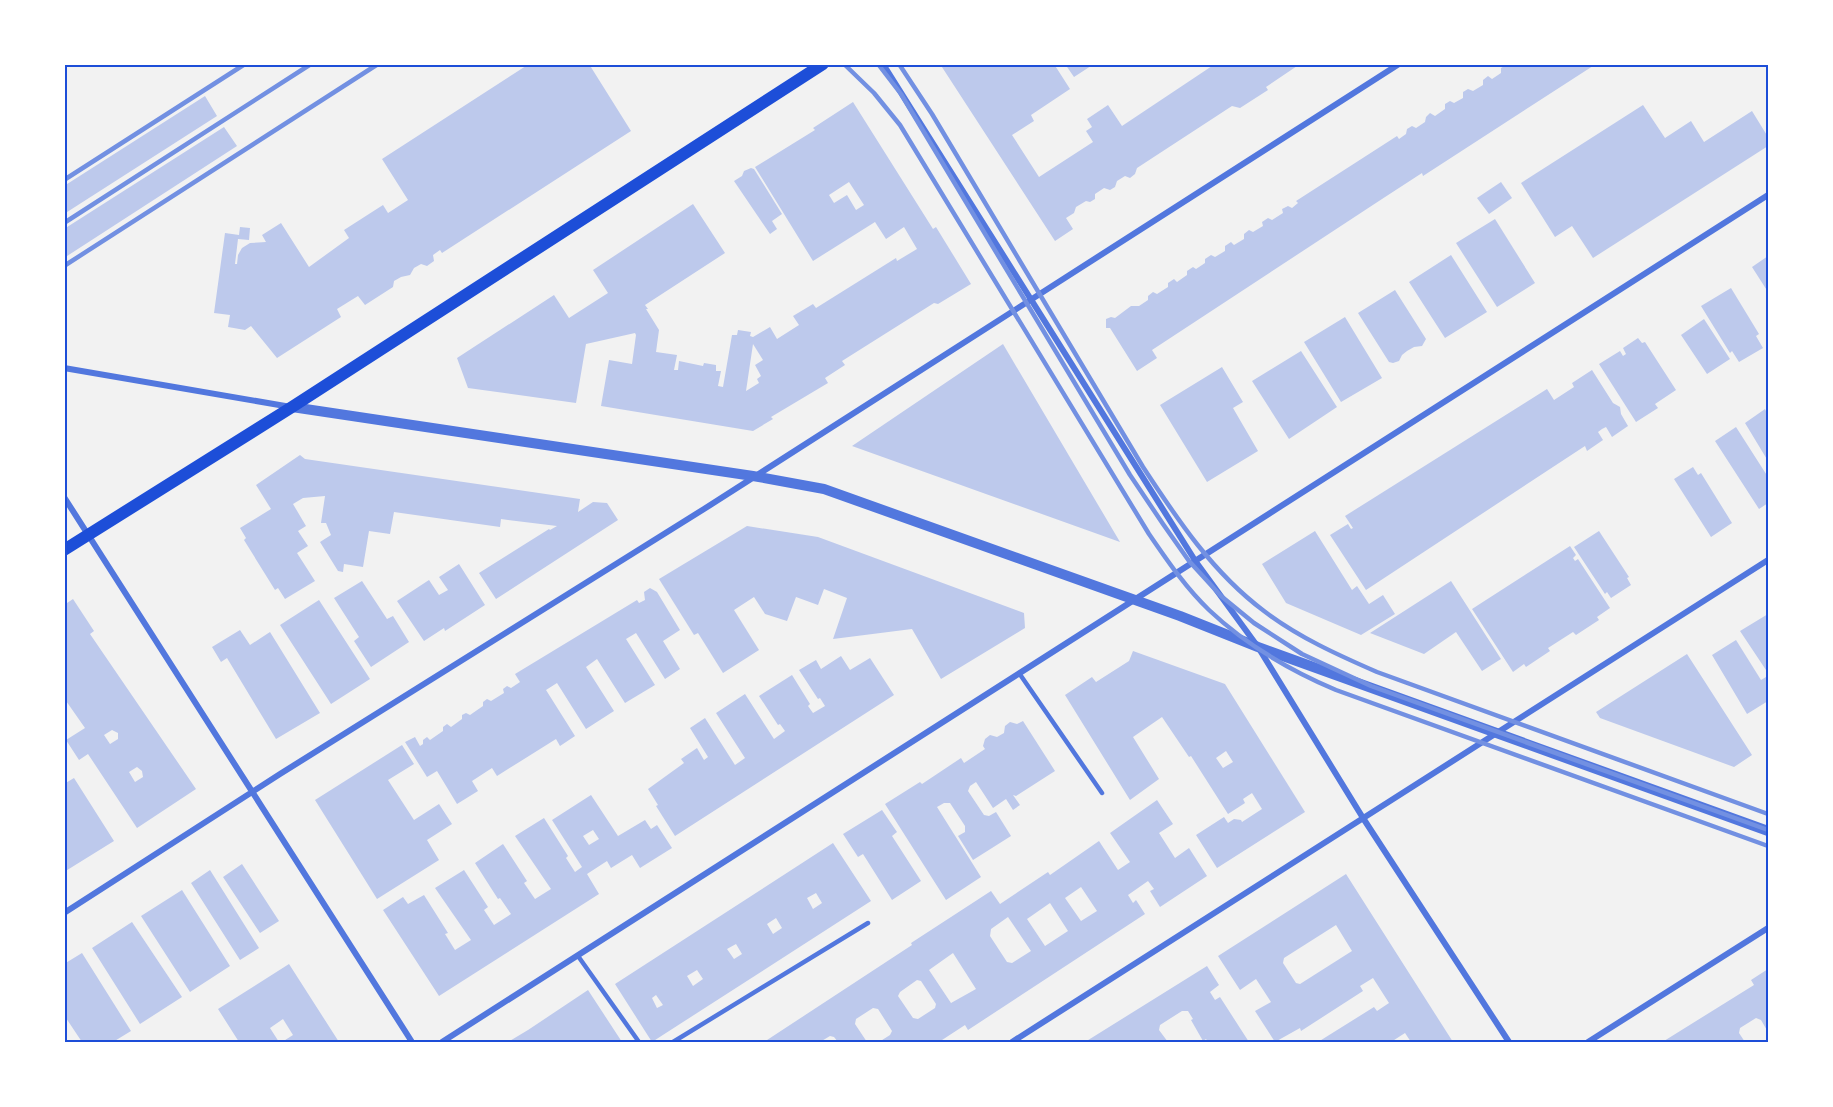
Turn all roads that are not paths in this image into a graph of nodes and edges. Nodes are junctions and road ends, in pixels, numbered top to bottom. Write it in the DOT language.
graph roads {
  1 [pos="823,64"];
  2 [pos="883,64"];
  3 [pos="1399,64"];
  4 [pos="1768,195"];
  5 [pos="1031,299"];
  6 [pos="64,368"];
  7 [pos="292,407"];
  8 [pos="753,476"];
  9 [pos="64,497"];
  10 [pos="89,535"];
  11 [pos="64,550"];
  12 [pos="1768,560"];
  13 [pos="1196,562"];
  14 [pos="1136,601"];
  15 [pos="1258,647"];
  16 [pos="1019,674"];
  17 [pos="1497,733"];
  18 [pos="252,792"];
  19 [pos="1102,793"];
  20 [pos="1363,818"];
  21 [pos="1768,831"];
  22 [pos="64,913"];
  23 [pos="868,923"];
  24 [pos="1768,928"];
  25 [pos="578,956"];
  26 [pos="412,1042"];
  27 [pos="442,1042"];
  28 [pos="639,1042"];
  29 [pos="673,1042"];
  30 [pos="1012,1042"];
  31 [pos="1509,1042"];
  32 [pos="1588,1042"];
  1 -- 7 [label="main road"];
  2 -- 5 [label="street"];
  3 -- 5 [label="street"];
  4 -- 13 [label="street"];
  5 -- 8 [label="street"];
  5 -- 13 [label="street"];
  6 -- 7 [label="street"];
  7 -- 8 [label="street"];
  7 -- 10 [label="main road"];
  8 -- 14 [label="street"];
  8 -- 18 [label="street"];
  9 -- 10 [label="street"];
  10 -- 11 [label="main road"];
  10 -- 18 [label="street"];
  12 -- 17 [label="street"];
  13 -- 14 [label="street"];
  13 -- 15 [label="street"];
  14 -- 15 [label="street"];
  14 -- 16 [label="street"];
  15 -- 17 [label="street"];
  15 -- 20 [label="street"];
  16 -- 19 [label="lane"];
  16 -- 25 [label="street"];
  17 -- 20 [label="street"];
  17 -- 21 [label="street"];
  18 -- 22 [label="street"];
  18 -- 26 [label="street"];
  20 -- 30 [label="street"];
  20 -- 31 [label="street"];
  23 -- 29 [label="lane"];
  24 -- 32 [label="street"];
  25 -- 27 [label="street"];
  25 -- 28 [label="lane"];
}
